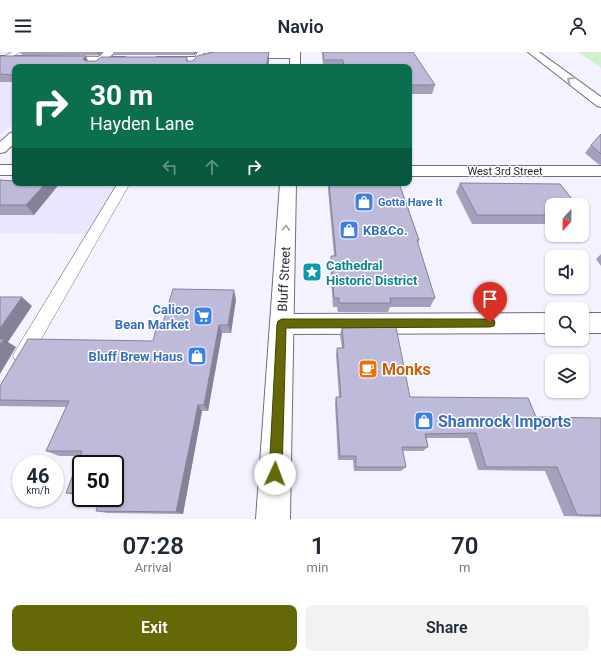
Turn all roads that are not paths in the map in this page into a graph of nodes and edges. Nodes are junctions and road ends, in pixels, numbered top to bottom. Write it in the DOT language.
graph roads {
  1 [pos="17,52"];
  2 [pos="110,52"];
  3 [pos="533,52"];
  4 [pos="295,53"];
  5 [pos="1,60"];
  6 [pos="101,60"];
  7 [pos="131,60"];
  8 [pos="146,60"];
  9 [pos="197,60"];
  10 [pos="96,64"];
  11 [pos="295,64"];
  12 [pos="601,103"];
  13 [pos="12,139"];
  14 [pos="0,149"];
  15 [pos="0,170"];
  16 [pos="12,170"];
  17 [pos="412,171"];
  18 [pos="601,171"];
  19 [pos="122,186"];
  20 [pos="288,186"];
  21 [pos="545,323"];
  22 [pos="589,323"];
  23 [pos="601,323"];
  24 [pos="282,324"];
  25 [pos="16,367"];
  26 [pos="273,519"];
  1 -- 5 [label="lane"];
  2 -- 6 [label="street"];
  12 -- 3 [label="street, one-way"];
  4 -- 9 [label="street"];
  4 -- 11 [label="street"];
  5 -- 6 [label="street"];
  6 -- 7 [label="street"];
  6 -- 10 [label="street"];
  8 -- 9 [label="street"];
  13 -- 14 [label="street"];
  15 -- 16 [label="street"];
  17 -- 18 [label="street, West 3rd Street"];
  19 -- 25 [label="lane"];
  24 -- 20 [label="street, Bluff Street, one-way"];
  21 -- 24 [label="street"];
  22 -- 23 [label="street"];
  24 -- 26 [label="street, Bluff Street"];
}
